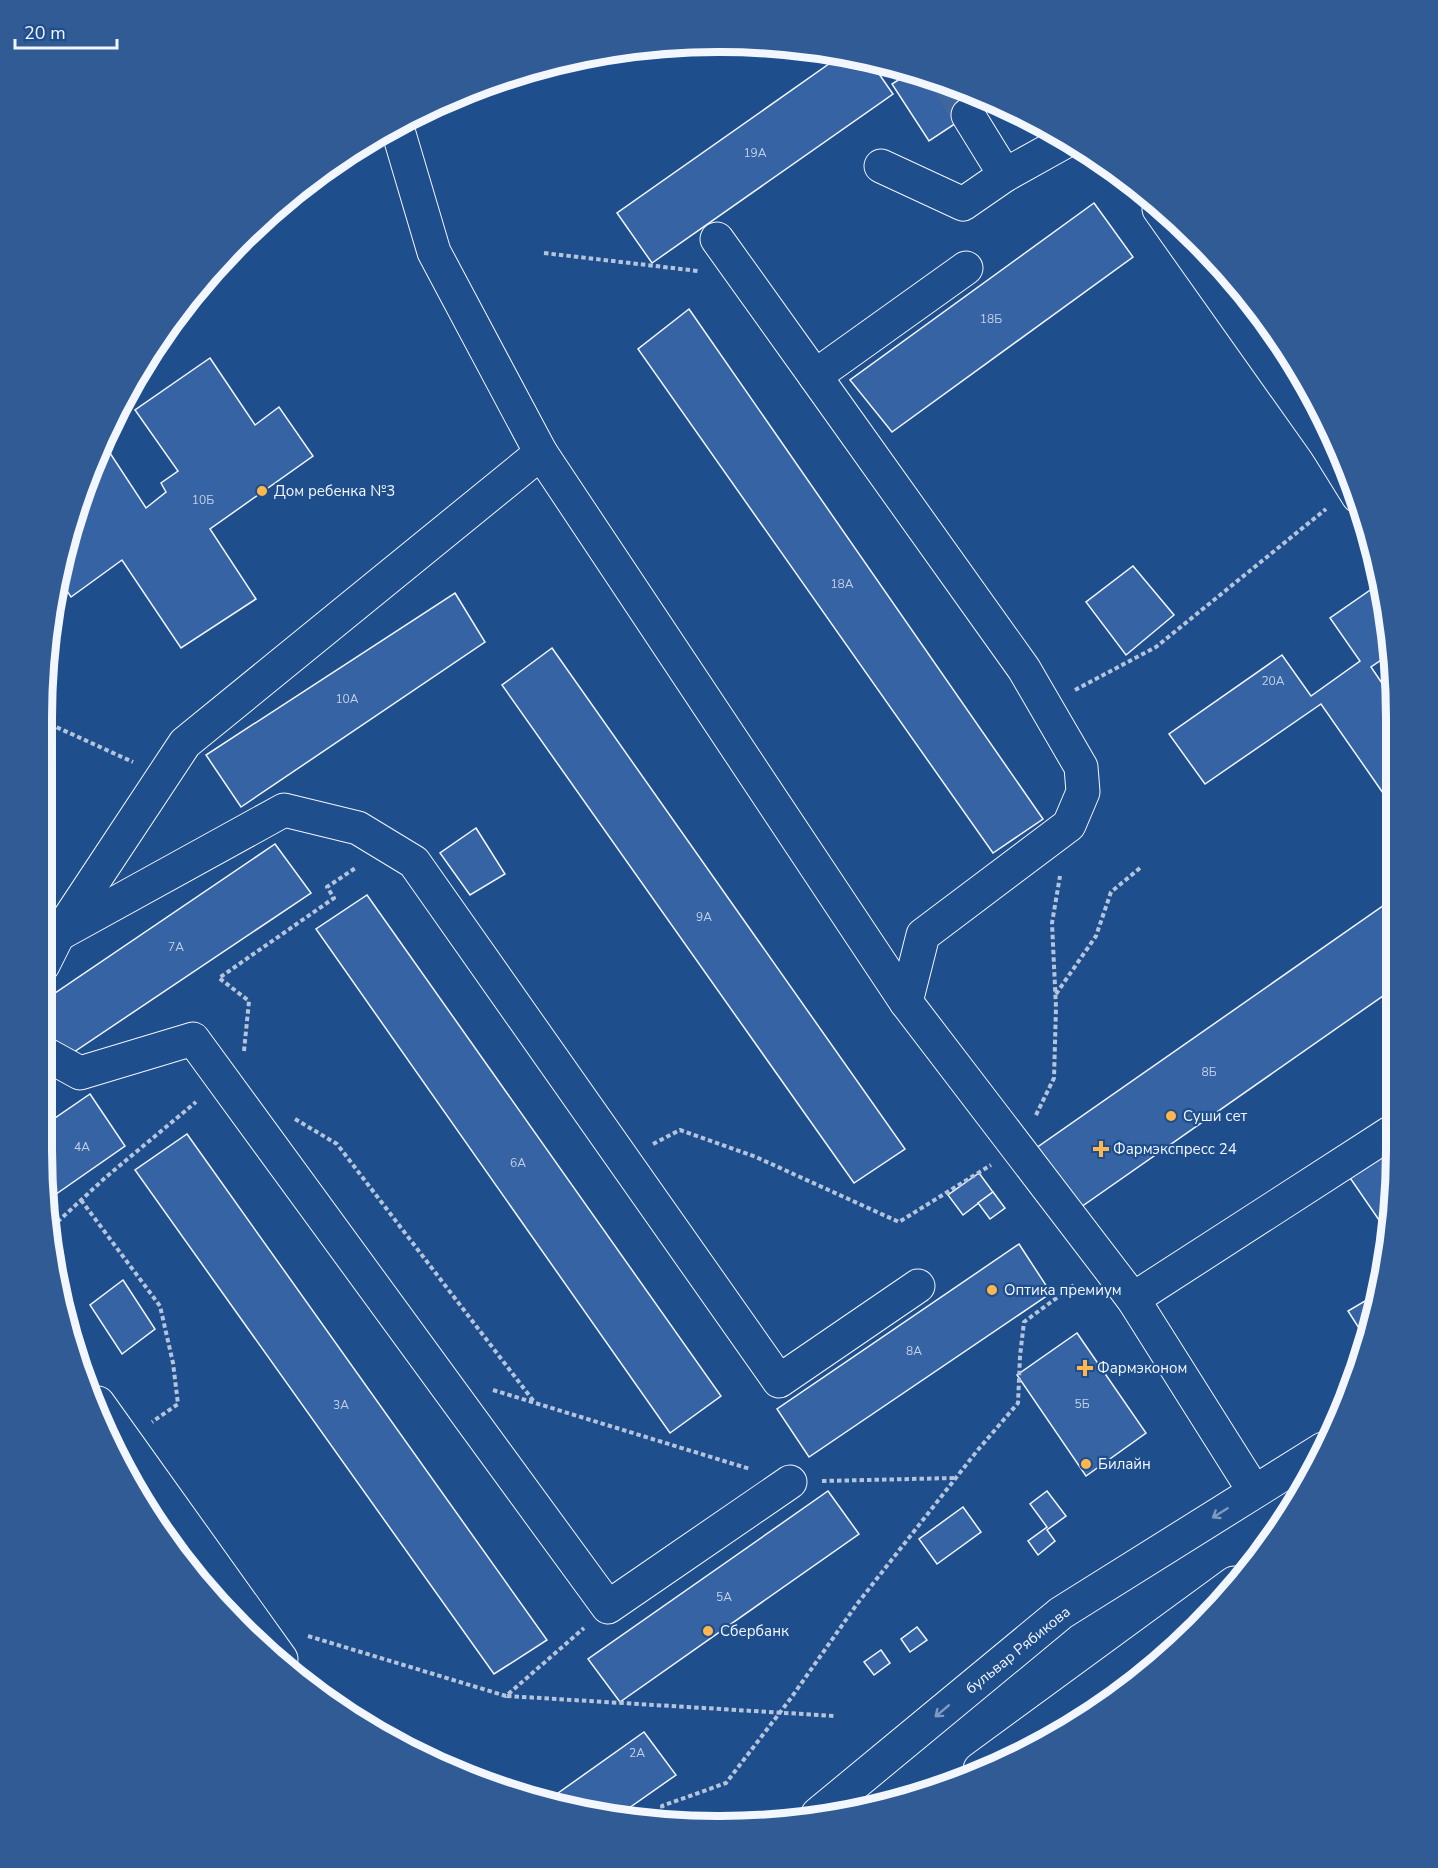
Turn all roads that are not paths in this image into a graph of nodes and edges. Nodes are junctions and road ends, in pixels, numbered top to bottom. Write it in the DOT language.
graph roads {
  1 [pos="968,115"];
  2 [pos="399,135"];
  3 [pos="1058,146"];
  4 [pos="882,166"];
  5 [pos="1005,175"];
  6 [pos="717,239"];
  7 [pos="1181,240"];
  8 [pos="966,268"];
  9 [pos="815,376"];
  10 [pos="1322,435"];
  11 [pos="541,453"];
  12 [pos="52,923"];
  13 [pos="52,925"];
  14 [pos="906,1002"];
  15 [pos="52,1058"];
  16 [pos="1386,1136"];
  17 [pos="918,1286"];
  18 [pos="1133,1299"];
  19 [pos="110,1420"];
  20 [pos="1310,1457"];
  21 [pos="790,1482"];
  22 [pos="1254,1491"];
  23 [pos="1204,1605"];
  24 [pos="265,1636"];
  25 [pos="1004,1752"];
  26 [pos="827,1807"];
  1 -- 5 [label="main road"];
  2 -- 11 [label="main road"];
  3 -- 5 [label="main road"];
  4 -- 5 [label="main road"];
  6 -- 9 [label="main road"];
  7 -- 10 [label="main road"];
  8 -- 9 [label="main road"];
  9 -- 14 [label="main road"];
  11 -- 12 [label="main road"];
  11 -- 14 [label="main road"];
  13 -- 17 [label="main road"];
  14 -- 18 [label="main road"];
  15 -- 21 [label="main road"];
  16 -- 18 [label="main road"];
  18 -- 22 [label="main road"];
  19 -- 24 [label="main road"];
  20 -- 22 [label="main road, бульвар Рябикова"];
  22 -- 26 [label="main road, бульвар Рябикова, one-way"];
  23 -- 25 [label="main road"];
}
